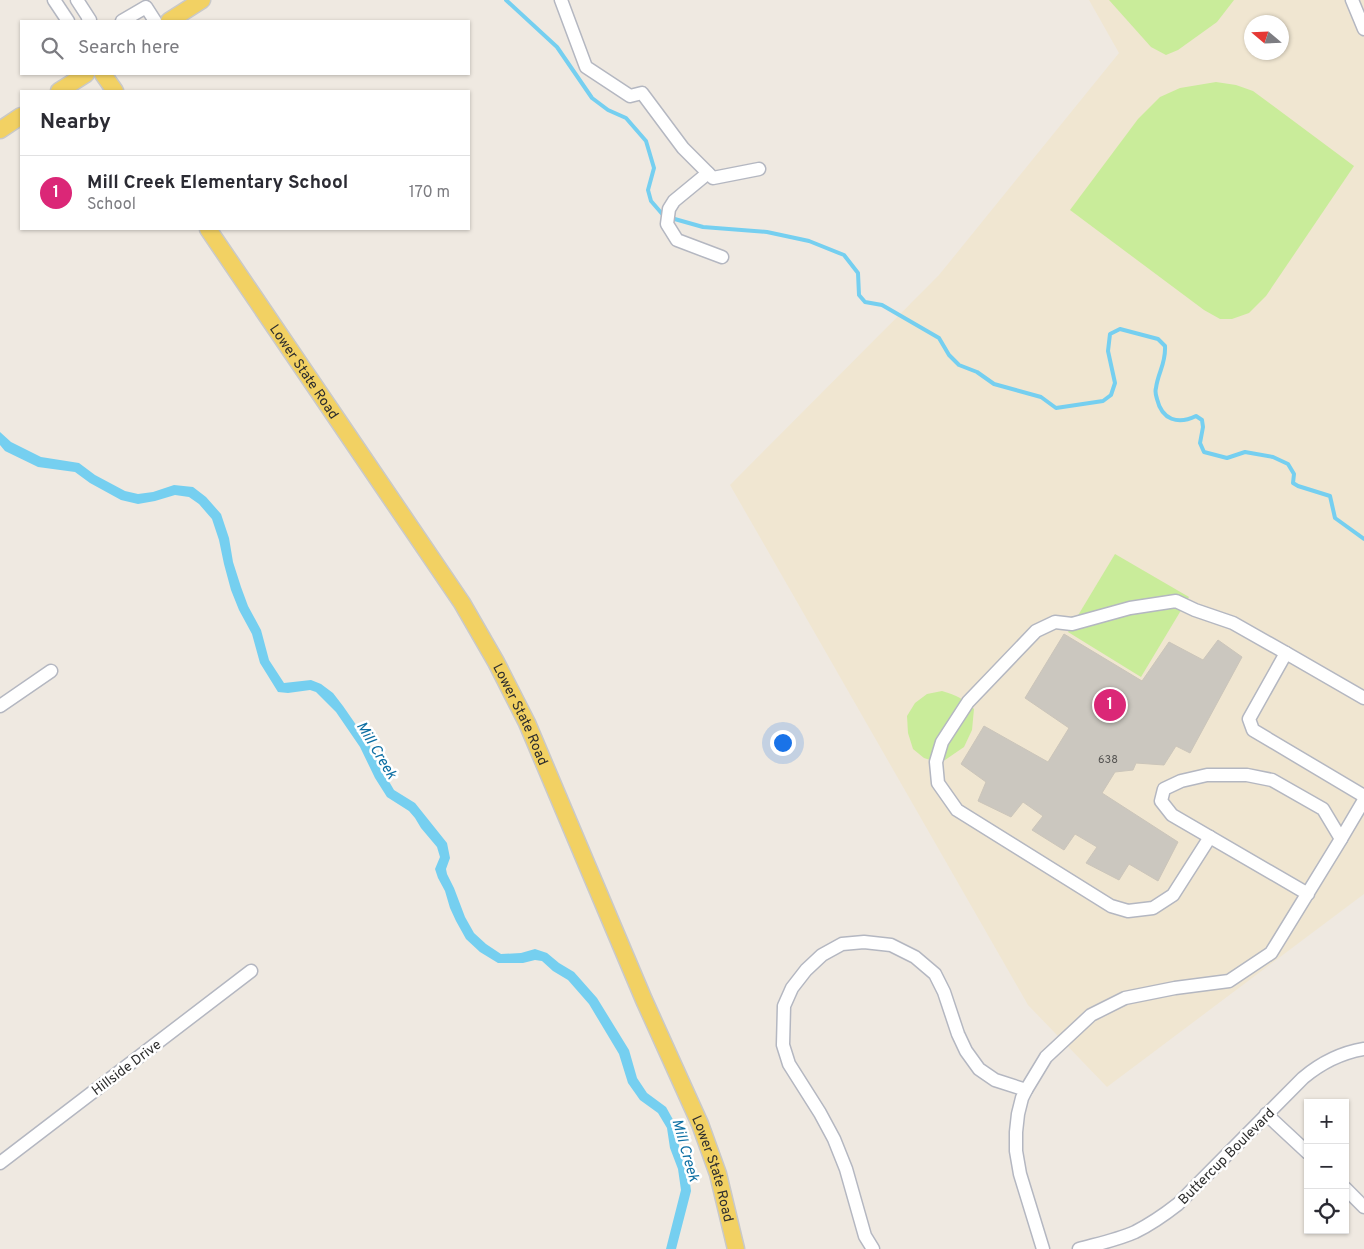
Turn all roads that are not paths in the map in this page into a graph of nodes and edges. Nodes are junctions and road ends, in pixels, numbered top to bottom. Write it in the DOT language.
graph roads {
  1 [pos="54,0"];
  2 [pos="78,0"];
  3 [pos="202,0"];
  4 [pos="561,0"];
  5 [pos="1352,0"];
  6 [pos="67,20"];
  7 [pos="92,20"];
  8 [pos="124,20"];
  9 [pos="155,20"];
  10 [pos="171,20"];
  11 [pos="1364,29"];
  12 [pos="84,75"];
  13 [pos="104,75"];
  14 [pos="61,90"];
  15 [pos="114,90"];
  16 [pos="20,117"];
  17 [pos="0,130"];
  18 [pos="759,169"];
  19 [pos="708,173"];
  20 [pos="209,230"];
  21 [pos="722,257"];
  22 [pos="1286,653"];
  23 [pos="50,671"];
  24 [pos="1364,698"];
  25 [pos="0,706"];
  26 [pos="1364,796"];
  27 [pos="1364,800"];
  28 [pos="1210,837"];
  29 [pos="1341,839"];
  30 [pos="1308,894"];
  31 [pos="251,971"];
  32 [pos="1364,1049"];
  33 [pos="1026,1090"];
  34 [pos="1266,1114"];
  35 [pos="1304,1149"];
  36 [pos="0,1163"];
  37 [pos="1346,1189"];
  38 [pos="1364,1207"];
  39 [pos="736,1249"];
  40 [pos="872,1249"];
  41 [pos="1043,1249"];
  42 [pos="1078,1249"];
  1 -- 6 [label="street"];
  2 -- 7 [label="street"];
  3 -- 10 [label="main road"];
  4 -- 19 [label="street"];
  5 -- 11 [label="street"];
  8 -- 9 [label="street"];
  12 -- 14 [label="main road"];
  13 -- 15 [label="main road"];
  16 -- 17 [label="main road"];
  18 -- 19 [label="street"];
  19 -- 21 [label="street"];
  20 -- 39 [label="main road, Lower State Road"];
  22 -- 24 [label="street"];
  22 -- 26 [label="street"];
  22 -- 28 [label="street"];
  23 -- 25 [label="street"];
  27 -- 29 [label="street"];
  28 -- 29 [label="street"];
  28 -- 30 [label="street"];
  29 -- 30 [label="street"];
  30 -- 33 [label="street"];
  31 -- 36 [label="street, Hillside Drive"];
  32 -- 34 [label="street, Buttercup Boulevard"];
  33 -- 40 [label="street"];
  33 -- 41 [label="street"];
  34 -- 35 [label="street"];
  34 -- 42 [label="street, Buttercup Boulevard"];
  37 -- 38 [label="street"];
}
